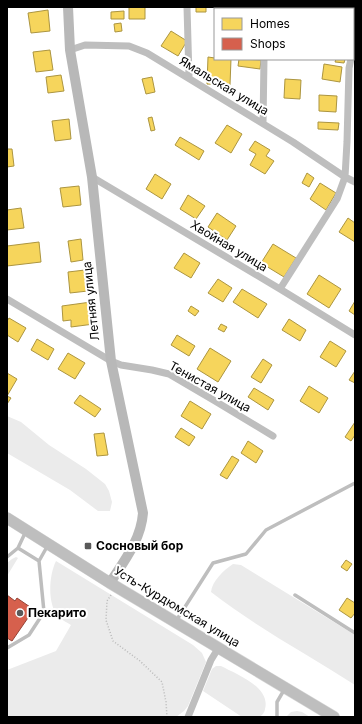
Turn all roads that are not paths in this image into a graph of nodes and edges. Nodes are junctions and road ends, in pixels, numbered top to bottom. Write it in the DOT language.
graph roads {
  1 [pos="68,7"];
  2 [pos="187,7"];
  3 [pos="70,50"];
  4 [pos="264,60"];
  5 [pos="351,60"];
  6 [pos="189,78"];
  7 [pos="264,123"];
  8 [pos="92,177"];
  9 [pos="345,177"];
  10 [pos="355,182"];
  11 [pos="280,289"];
  12 [pos="7,299"];
  13 [pos="355,335"];
  14 [pos="111,361"];
  15 [pos="273,436"];
  16 [pos="355,483"];
  17 [pos="7,518"];
  18 [pos="26,530"];
  19 [pos="49,544"];
  20 [pos="18,548"];
  21 [pos="7,557"];
  22 [pos="39,561"];
  23 [pos="113,584"];
  24 [pos="295,595"];
  25 [pos="175,622"];
  26 [pos="355,633"];
  27 [pos="219,647"];
  28 [pos="7,648"];
  29 [pos="285,687"];
  30 [pos="188,717"];
  31 [pos="277,717"];
  32 [pos="334,717"];
  1 -- 3 [label="street, Летняя улица"];
  2 -- 6 [label="street"];
  3 -- 6 [label="street, Ямальская улица"];
  3 -- 8 [label="street, Летняя улица"];
  4 -- 7 [label="street"];
  5 -- 9 [label="street"];
  6 -- 7 [label="street, Ямальская улица"];
  7 -- 9 [label="street, Ямальская улица"];
  8 -- 11 [label="street, Хвойная улица"];
  8 -- 14 [label="street, Летняя улица"];
  9 -- 10 [label="street, Ямальская улица"];
  9 -- 11 [label="street"];
  11 -- 13 [label="street, Хвойная улица"];
  12 -- 14 [label="street, Тенистая улица"];
  14 -- 15 [label="street, Тенистая улица"];
  14 -- 23 [label="street, Летняя улица"];
  16 -- 25 [label="lane"];
  17 -- 18 [label="main road, Усть-Курдюмская улица"];
  18 -- 19 [label="main road, Усть-Курдюмская улица"];
  18 -- 20 [label="lane"];
  19 -- 22 [label="lane"];
  19 -- 23 [label="main road, Усть-Курдюмская улица"];
  20 -- 21 [label="lane"];
  20 -- 22 [label="lane"];
  22 -- 28 [label="lane"];
  23 -- 25 [label="main road, Усть-Курдюмская улица"];
  24 -- 26 [label="lane"];
  25 -- 27 [label="main road, Усть-Курдюмская улица"];
  27 -- 29 [label="main road, Усть-Курдюмская улица"];
  27 -- 30 [label="street"];
  29 -- 31 [label="lane"];
  29 -- 32 [label="main road, Усть-Курдюмская улица"];
}
